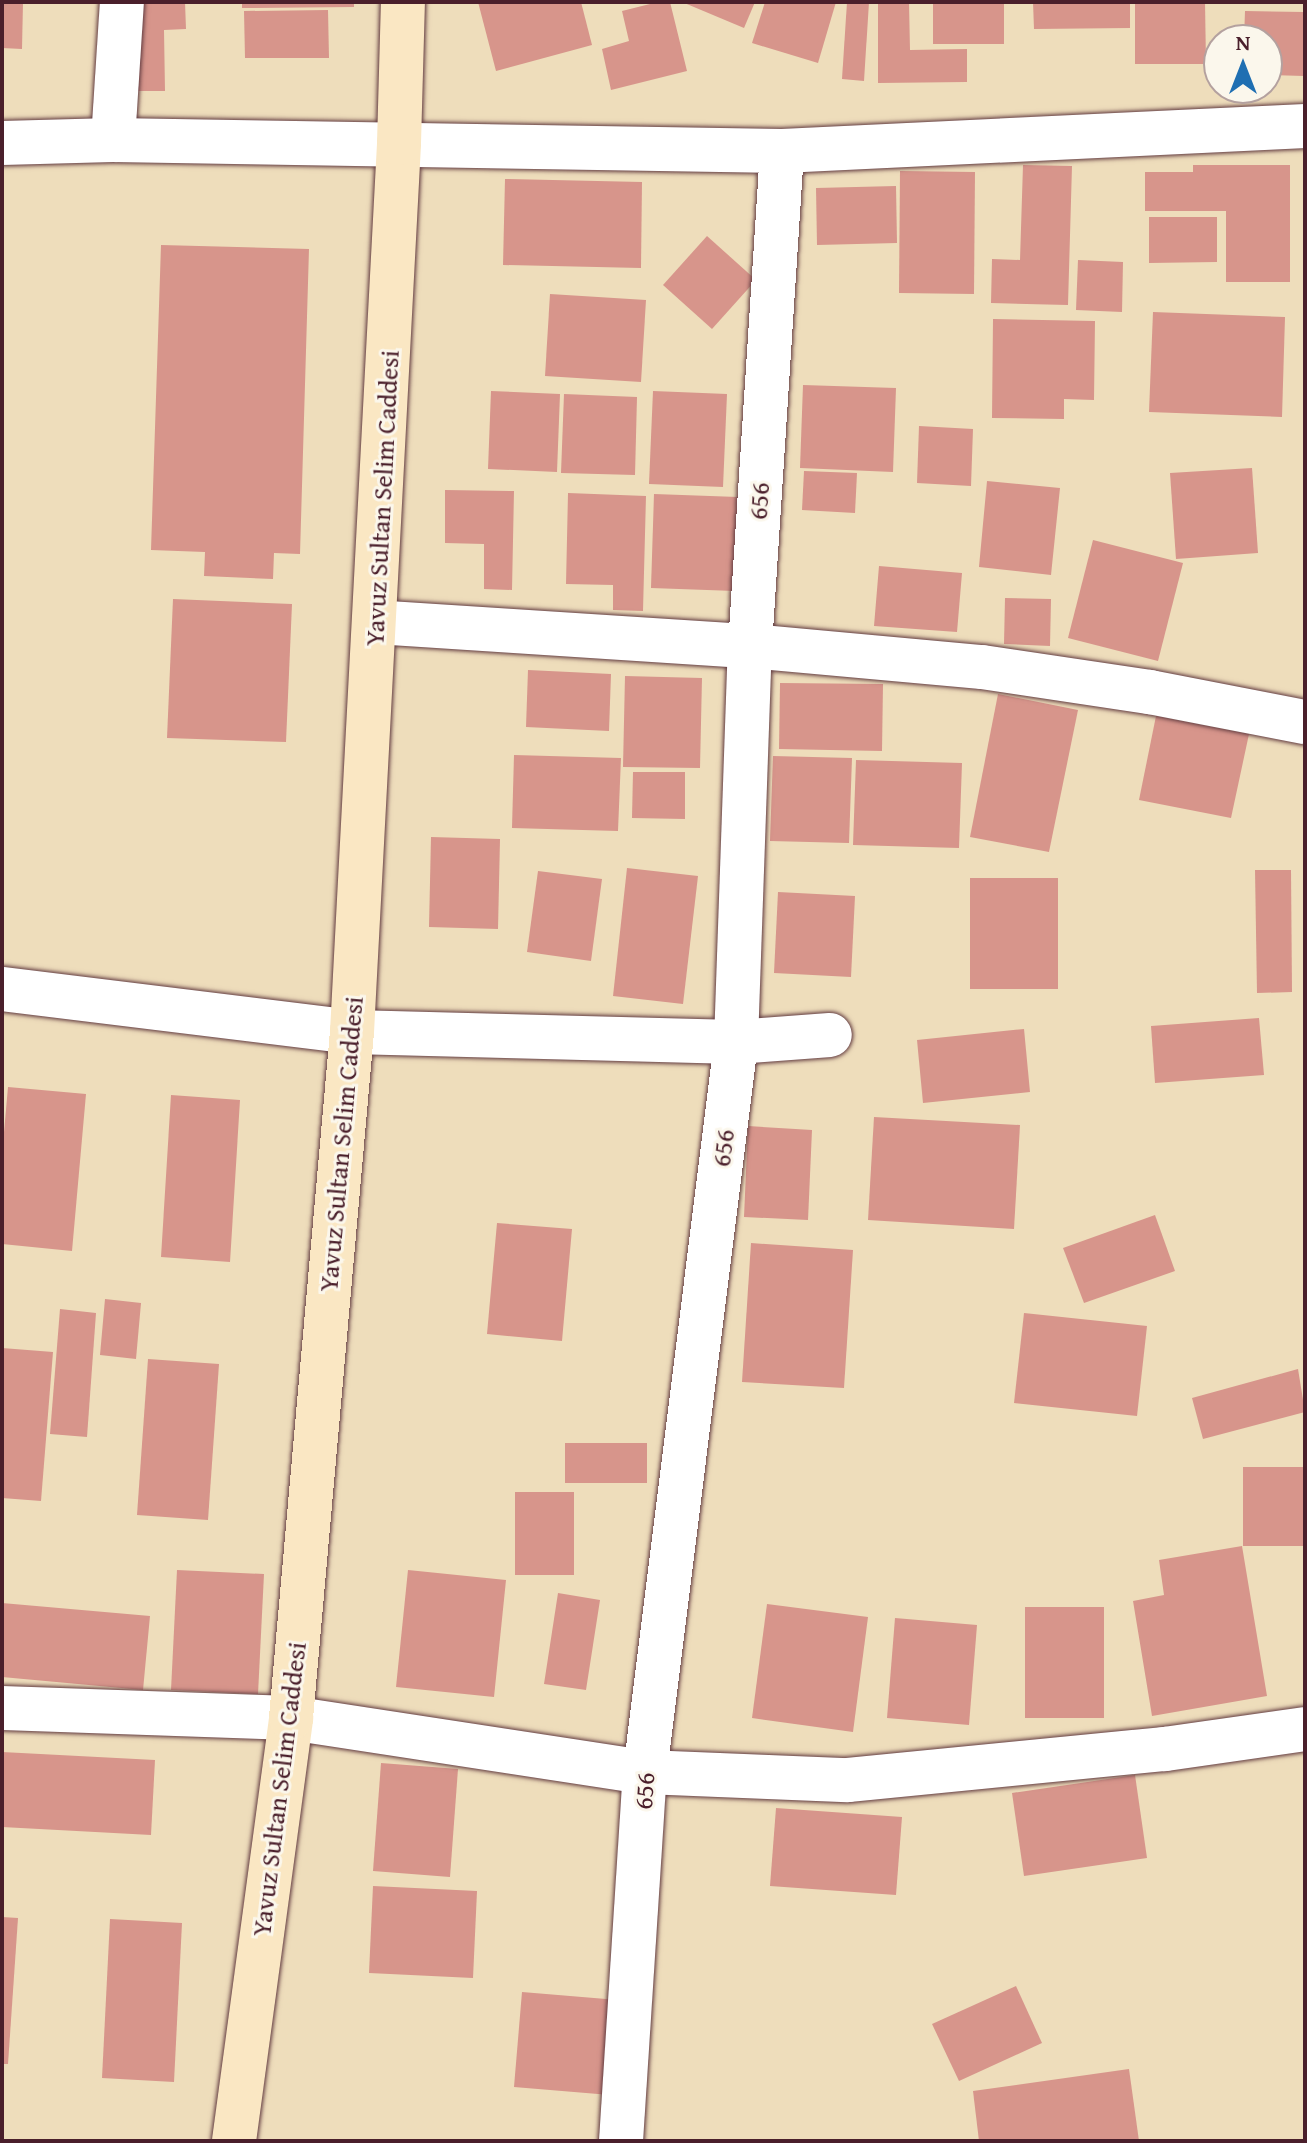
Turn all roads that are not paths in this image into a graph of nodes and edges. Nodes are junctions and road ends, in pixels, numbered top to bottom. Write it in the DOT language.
graph roads {
  1 [pos="122,2"];
  2 [pos="403,2"];
  3 [pos="1305,126"];
  4 [pos="113,140"];
  5 [pos="2,143"];
  6 [pos="399,143"];
  7 [pos="782,151"];
  8 [pos="375,622"];
  9 [pos="750,646"];
  10 [pos="1305,722"];
  11 [pos="2,989"];
  12 [pos="352,1032"];
  13 [pos="830,1035"];
  14 [pos="736,1042"];
  15 [pos="2,1708"];
  16 [pos="291,1718"];
  17 [pos="1305,1729"];
  18 [pos="645,1772"];
  19 [pos="234,2141"];
  20 [pos="621,2141"];
  1 -- 4 [label="street"];
  2 -- 6 [label="street, Yavuz Sultan Selim Caddesi"];
  3 -- 7 [label="street"];
  4 -- 5 [label="street"];
  4 -- 6 [label="street"];
  6 -- 7 [label="street"];
  6 -- 8 [label="street, Yavuz Sultan Selim Caddesi"];
  7 -- 9 [label="street, 656"];
  8 -- 9 [label="street"];
  8 -- 12 [label="street, Yavuz Sultan Selim Caddesi"];
  9 -- 10 [label="street"];
  9 -- 14 [label="street, 656"];
  11 -- 12 [label="street"];
  12 -- 14 [label="street"];
  12 -- 16 [label="street, Yavuz Sultan Selim Caddesi"];
  13 -- 14 [label="street"];
  14 -- 18 [label="street, 656"];
  15 -- 16 [label="street"];
  16 -- 18 [label="street"];
  16 -- 19 [label="street, Yavuz Sultan Selim Caddesi"];
  17 -- 18 [label="street"];
  18 -- 20 [label="street, 656"];
}
